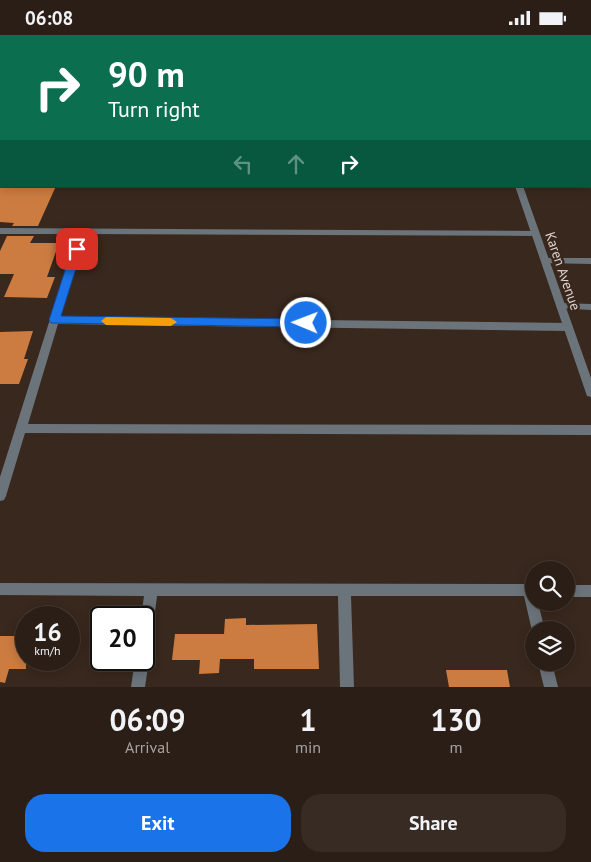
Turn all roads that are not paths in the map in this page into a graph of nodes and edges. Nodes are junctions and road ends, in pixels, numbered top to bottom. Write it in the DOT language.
graph roads {
  1 [pos="519,187"];
  2 [pos="0,231"];
  3 [pos="82,231"];
  4 [pos="536,234"];
  5 [pos="545,261"];
  6 [pos="591,261"];
  7 [pos="561,306"];
  8 [pos="591,307"];
  9 [pos="54,320"];
  10 [pos="568,327"];
  11 [pos="591,393"];
  12 [pos="20,429"];
  13 [pos="591,430"];
  14 [pos="0,495"];
  15 [pos="0,589"];
  16 [pos="151,589"];
  17 [pos="344,590"];
  18 [pos="525,590"];
  19 [pos="575,591"];
  20 [pos="591,591"];
  21 [pos="149,606"];
  22 [pos="140,671"];
  23 [pos="548,671"];
  24 [pos="138,687"];
  25 [pos="348,687"];
  26 [pos="551,687"];
  1 -- 4 [label="street, Karen Avenue"];
  2 -- 3 [label="street"];
  3 -- 4 [label="street"];
  3 -- 9 [label="street"];
  4 -- 5 [label="street, Karen Avenue"];
  5 -- 6 [label="street"];
  5 -- 7 [label="street, Karen Avenue"];
  7 -- 8 [label="street"];
  7 -- 10 [label="street, Karen Avenue"];
  9 -- 10 [label="street"];
  9 -- 12 [label="street"];
  10 -- 11 [label="street, Karen Avenue"];
  12 -- 13 [label="street"];
  12 -- 14 [label="street"];
  15 -- 16 [label="street"];
  16 -- 17 [label="street"];
  16 -- 21 [label="street"];
  17 -- 18 [label="street"];
  17 -- 25 [label="street"];
  19 -- 20 [label="street"];
  22 -- 24 [label="street"];
  23 -- 26 [label="street"];
}
